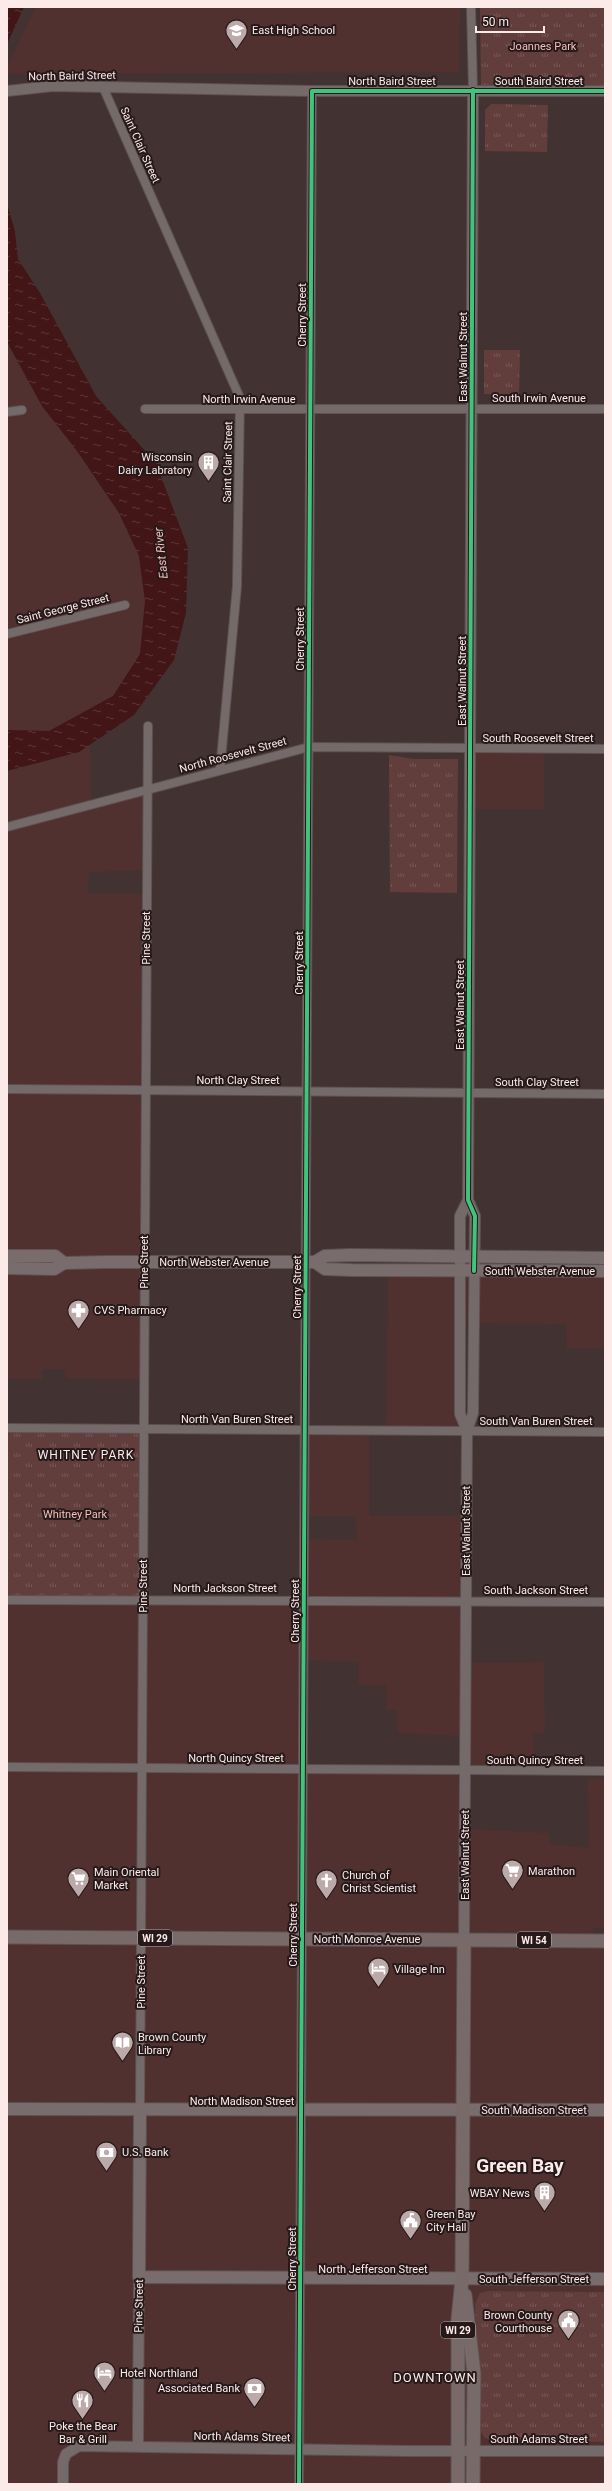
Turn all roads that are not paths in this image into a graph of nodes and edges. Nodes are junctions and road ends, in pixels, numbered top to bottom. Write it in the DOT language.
graph roads {
  1 [pos="471,7"];
  2 [pos="103,87"];
  3 [pos="473,90"];
  4 [pos="7,91"];
  5 [pos="312,91"];
  6 [pos="605,91"];
  7 [pos="240,407"];
  8 [pos="310,408"];
  9 [pos="472,408"];
  10 [pos="146,409"];
  11 [pos="605,409"];
  12 [pos="22,410"];
  13 [pos="7,412"];
  14 [pos="124,605"];
  15 [pos="7,634"];
  16 [pos="148,726"];
  17 [pos="309,747"];
  18 [pos="470,748"];
  19 [pos="605,749"];
  20 [pos="220,770"];
  21 [pos="147,789"];
  22 [pos="7,827"];
  23 [pos="7,1089"];
  24 [pos="145,1090"];
  25 [pos="307,1091"];
  26 [pos="468,1092"];
  27 [pos="605,1094"];
  28 [pos="468,1200"];
  29 [pos="460,1255"];
  30 [pos="7,1256"];
  31 [pos="474,1256"];
  32 [pos="605,1258"];
  33 [pos="144,1262"];
  34 [pos="310,1262"];
  35 [pos="64,1263"];
  36 [pos="7,1268"];
  37 [pos="460,1271"];
  38 [pos="474,1271"];
  39 [pos="605,1271"];
  40 [pos="7,1428"];
  41 [pos="144,1429"];
  42 [pos="305,1430"];
  43 [pos="467,1431"];
  44 [pos="605,1432"];
  45 [pos="143,1598"];
  46 [pos="7,1600"];
  47 [pos="304,1600"];
  48 [pos="466,1601"];
  49 [pos="605,1602"];
  50 [pos="7,1767"];
  51 [pos="142,1768"];
  52 [pos="303,1769"];
  53 [pos="465,1770"];
  54 [pos="605,1771"];
  55 [pos="7,1937"];
  56 [pos="141,1938"];
  57 [pos="302,1939"];
  58 [pos="464,1940"];
  59 [pos="605,1941"];
  60 [pos="7,2109"];
  61 [pos="463,2109"];
  62 [pos="140,2110"];
  63 [pos="605,2110"];
  64 [pos="301,2111"];
  65 [pos="139,2277"];
  66 [pos="301,2278"];
  67 [pos="462,2279"];
  68 [pos="605,2280"];
  69 [pos="138,2446"];
  70 [pos="300,2450"];
  71 [pos="457,2451"];
  72 [pos="473,2451"];
  73 [pos="605,2451"];
  74 [pos="63,2484"];
  75 [pos="299,2484"];
  76 [pos="458,2484"];
  77 [pos="473,2484"];
  1 -- 3 [label="street, East Walnut Street"];
  2 -- 4 [label="street, North Baird Street"];
  2 -- 5 [label="street, North Baird Street"];
  2 -- 7 [label="street, Saint Clair Street"];
  3 -- 5 [label="street, North Baird Street"];
  3 -- 6 [label="street, South Baird Street"];
  3 -- 9 [label="street, East Walnut Street"];
  5 -- 8 [label="street, Cherry Street"];
  7 -- 8 [label="street, North Irwin Avenue"];
  7 -- 10 [label="street, North Irwin Avenue"];
  7 -- 20 [label="street, Saint Clair Street"];
  8 -- 9 [label="street, North Irwin Avenue"];
  8 -- 17 [label="street, Cherry Street"];
  9 -- 11 [label="street, South Irwin Avenue"];
  9 -- 18 [label="street, East Walnut Street"];
  12 -- 13 [label="street"];
  14 -- 15 [label="street, Saint George Street"];
  16 -- 21 [label="street, Pine Street"];
  17 -- 18 [label="street, North Roosevelt Street"];
  17 -- 20 [label="street, North Roosevelt Street"];
  17 -- 25 [label="street, Cherry Street"];
  18 -- 19 [label="street, South Roosevelt Street"];
  18 -- 26 [label="street, East Walnut Street"];
  20 -- 21 [label="street, North Roosevelt Street"];
  21 -- 22 [label="street, North Roosevelt Street"];
  21 -- 24 [label="street, Pine Street"];
  23 -- 24 [label="street, North Clay Street"];
  24 -- 25 [label="street, North Clay Street"];
  24 -- 33 [label="street, Pine Street"];
  25 -- 26 [label="street, North Clay Street"];
  25 -- 34 [label="street, Cherry Street"];
  26 -- 27 [label="street, South Clay Street"];
  26 -- 28 [label="street, East Walnut Street"];
  28 -- 29 [label="street, East Walnut Street"];
  28 -- 31 [label="street, East Walnut Street"];
  29 -- 31 [label="main road, North Webster Avenue"];
  29 -- 34 [label="main road, North Webster Avenue"];
  29 -- 37 [label="street, East Walnut Street"];
  30 -- 35 [label="main road, North Webster Avenue"];
  31 -- 32 [label="main road, South Webster Avenue"];
  31 -- 38 [label="street, East Walnut Street"];
  33 -- 34 [label="main road, North Webster Avenue"];
  33 -- 35 [label="main road, North Webster Avenue"];
  33 -- 41 [label="street, Pine Street"];
  34 -- 37 [label="main road, North Webster Avenue"];
  34 -- 42 [label="street, Cherry Street"];
  35 -- 36 [label="main road, North Webster Avenue"];
  37 -- 38 [label="main road, North Webster Avenue"];
  37 -- 43 [label="street, East Walnut Street"];
  38 -- 39 [label="main road, South Webster Avenue"];
  38 -- 43 [label="street, East Walnut Street"];
  40 -- 41 [label="street, North Van Buren Street"];
  41 -- 42 [label="street, North Van Buren Street"];
  41 -- 45 [label="street, Pine Street"];
  42 -- 43 [label="street, North Van Buren Street"];
  42 -- 47 [label="street, Cherry Street"];
  43 -- 44 [label="street, South Van Buren Street"];
  43 -- 48 [label="street, East Walnut Street"];
  45 -- 46 [label="street, North Jackson Street"];
  45 -- 47 [label="street, North Jackson Street"];
  45 -- 51 [label="street, Pine Street"];
  47 -- 48 [label="street, North Jackson Street"];
  47 -- 52 [label="street, Cherry Street"];
  48 -- 49 [label="street, South Jackson Street"];
  48 -- 53 [label="street, East Walnut Street"];
  50 -- 51 [label="street, North Quincy Street"];
  51 -- 52 [label="street, North Quincy Street"];
  51 -- 56 [label="street, Pine Street"];
  52 -- 53 [label="street, North Quincy Street"];
  52 -- 57 [label="street, Cherry Street"];
  53 -- 54 [label="street, South Quincy Street"];
  53 -- 58 [label="street, East Walnut Street"];
  55 -- 56 [label="main road, North Monroe Avenue / WI 29"];
  56 -- 57 [label="main road, North Monroe Avenue / WI 29"];
  56 -- 62 [label="street, Pine Street"];
  57 -- 58 [label="main road, North Monroe Avenue / WI 29"];
  57 -- 64 [label="street, Cherry Street"];
  58 -- 59 [label="main road, WI 54"];
  58 -- 61 [label="main road, East Walnut Street / WI 29"];
  60 -- 62 [label="main road, North Madison Street"];
  61 -- 63 [label="main road, South Madison Street"];
  61 -- 64 [label="main road, North Madison Street"];
  61 -- 67 [label="main road, East Walnut Street / WI 29"];
  62 -- 64 [label="main road, North Madison Street"];
  62 -- 65 [label="main road, Pine Street"];
  64 -- 66 [label="street, Cherry Street"];
  65 -- 66 [label="main road, North Jefferson Street"];
  65 -- 69 [label="street, Pine Street"];
  66 -- 67 [label="main road, North Jefferson Street"];
  66 -- 70 [label="street, Cherry Street"];
  67 -- 68 [label="main road, South Jefferson Street"];
  67 -- 71 [label="main road, East Walnut Street / WI 29"];
  67 -- 72 [label="main road, East Walnut Street / WI 29"];
  69 -- 70 [label="street, North Adams Street"];
  69 -- 74 [label="street, North Adams Street"];
  70 -- 71 [label="street, North Adams Street"];
  70 -- 75 [label="street, Cherry Street"];
  71 -- 72 [label="street, North Adams Street"];
  71 -- 76 [label="main road, East Walnut Street / WI 29"];
  72 -- 73 [label="street, South Adams Street"];
  72 -- 77 [label="main road, East Walnut Street / WI 29"];
}
